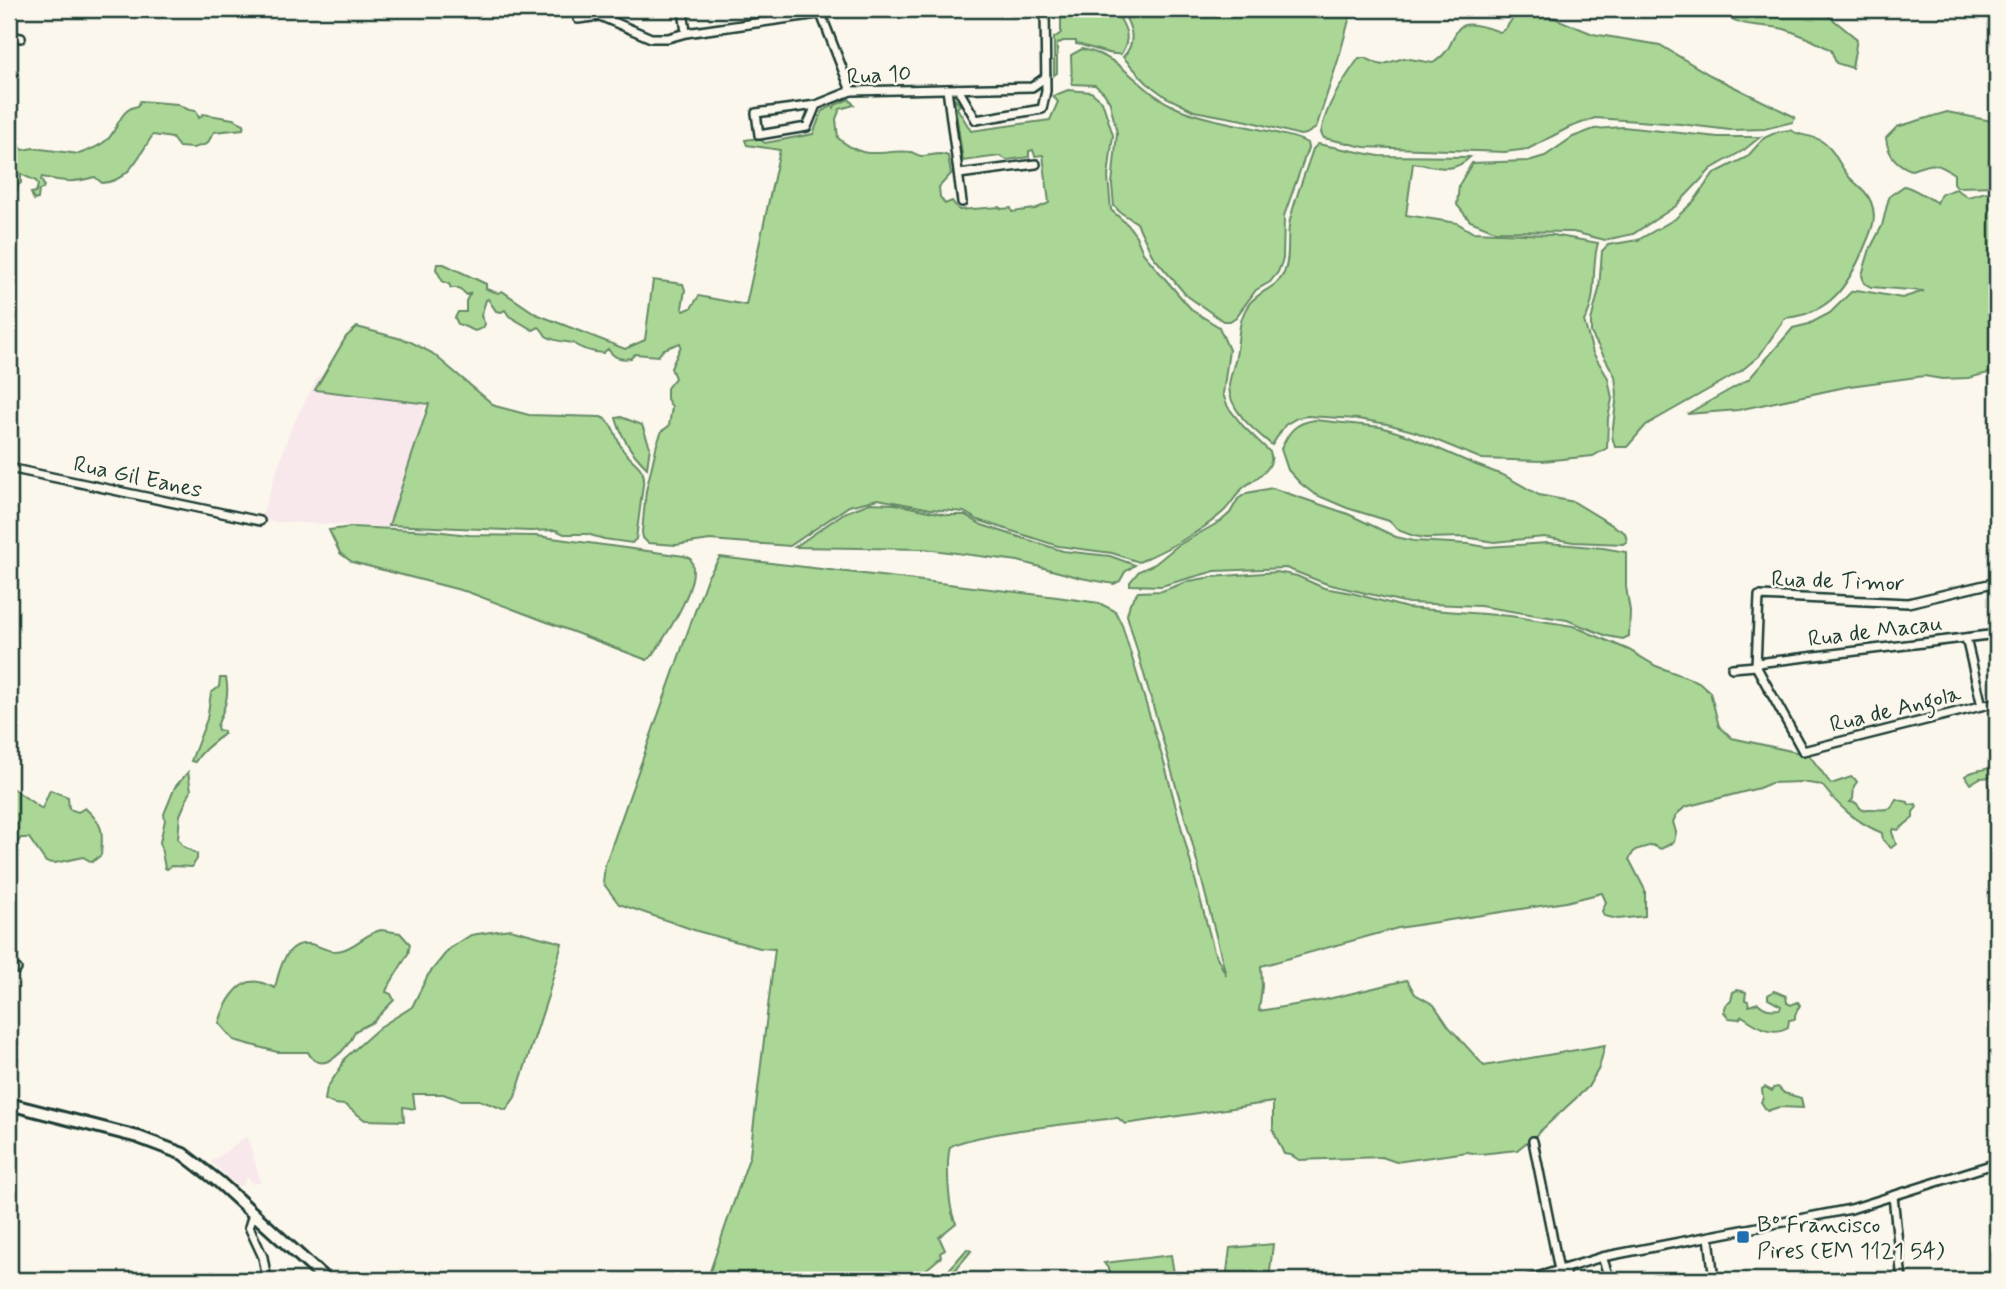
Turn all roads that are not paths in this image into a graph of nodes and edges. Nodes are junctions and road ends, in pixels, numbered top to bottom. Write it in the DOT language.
graph roads {
  1 [pos="683,9"];
  2 [pos="853,9"];
  3 [pos="1043,11"];
  4 [pos="821,14"];
  5 [pos="578,19"];
  6 [pos="686,33"];
  7 [pos="9,36"];
  8 [pos="21,38"];
  9 [pos="1046,77"];
  10 [pos="947,89"];
  11 [pos="958,89"];
  12 [pos="851,91"];
  13 [pos="816,105"];
  14 [pos="1036,164"];
  15 [pos="959,174"];
  16 [pos="962,202"];
  17 [pos="9,468"];
  18 [pos="260,521"];
  19 [pos="1997,582"];
  20 [pos="1997,634"];
  21 [pos="1966,638"];
  22 [pos="1756,665"];
  23 [pos="1732,668"];
  24 [pos="1997,702"];
  25 [pos="1982,706"];
  26 [pos="9,1104"];
  27 [pos="1533,1142"];
  28 [pos="1997,1163"];
  29 [pos="1893,1196"];
  30 [pos="253,1214"];
  31 [pos="1709,1237"];
  32 [pos="1602,1257"];
  33 [pos="1562,1269"];
  34 [pos="267,1280"];
  35 [pos="326,1280"];
  36 [pos="1527,1280"];
  37 [pos="1567,1280"];
  38 [pos="1610,1280"];
  39 [pos="1714,1280"];
  40 [pos="1902,1280"];
  1 -- 6 [label="street"];
  2 -- 4 [label="street"];
  3 -- 9 [label="street"];
  4 -- 6 [label="street"];
  4 -- 12 [label="street"];
  5 -- 6 [label="street"];
  7 -- 8 [label="street"];
  9 -- 11 [label="street, Rua 10"];
  9 -- 11 [label="street"];
  10 -- 11 [label="street, Rua 10"];
  10 -- 12 [label="street, Rua 10"];
  10 -- 15 [label="street"];
  12 -- 13 [label="street, Rua 10"];
  13 -- 13 [label="street, Rua 10"];
  14 -- 15 [label="street"];
  15 -- 16 [label="street"];
  17 -- 18 [label="street, Rua Gil Eanes"];
  19 -- 22 [label="street, Rua de Timor"];
  20 -- 21 [label="street, Rua de Macau"];
  21 -- 22 [label="street, Rua de Macau"];
  21 -- 25 [label="street"];
  22 -- 23 [label="street, Rua de Macau"];
  22 -- 25 [label="street, Rua de Angola"];
  24 -- 25 [label="street, Rua de Angola"];
  26 -- 30 [label="main road"];
  27 -- 33 [label="street"];
  28 -- 29 [label="street"];
  29 -- 31 [label="street"];
  29 -- 40 [label="street"];
  30 -- 34 [label="street"];
  30 -- 35 [label="main road"];
  31 -- 32 [label="street"];
  31 -- 39 [label="street"];
  32 -- 33 [label="street"];
  32 -- 38 [label="street"];
  33 -- 36 [label="street"];
  33 -- 37 [label="street"];
}
